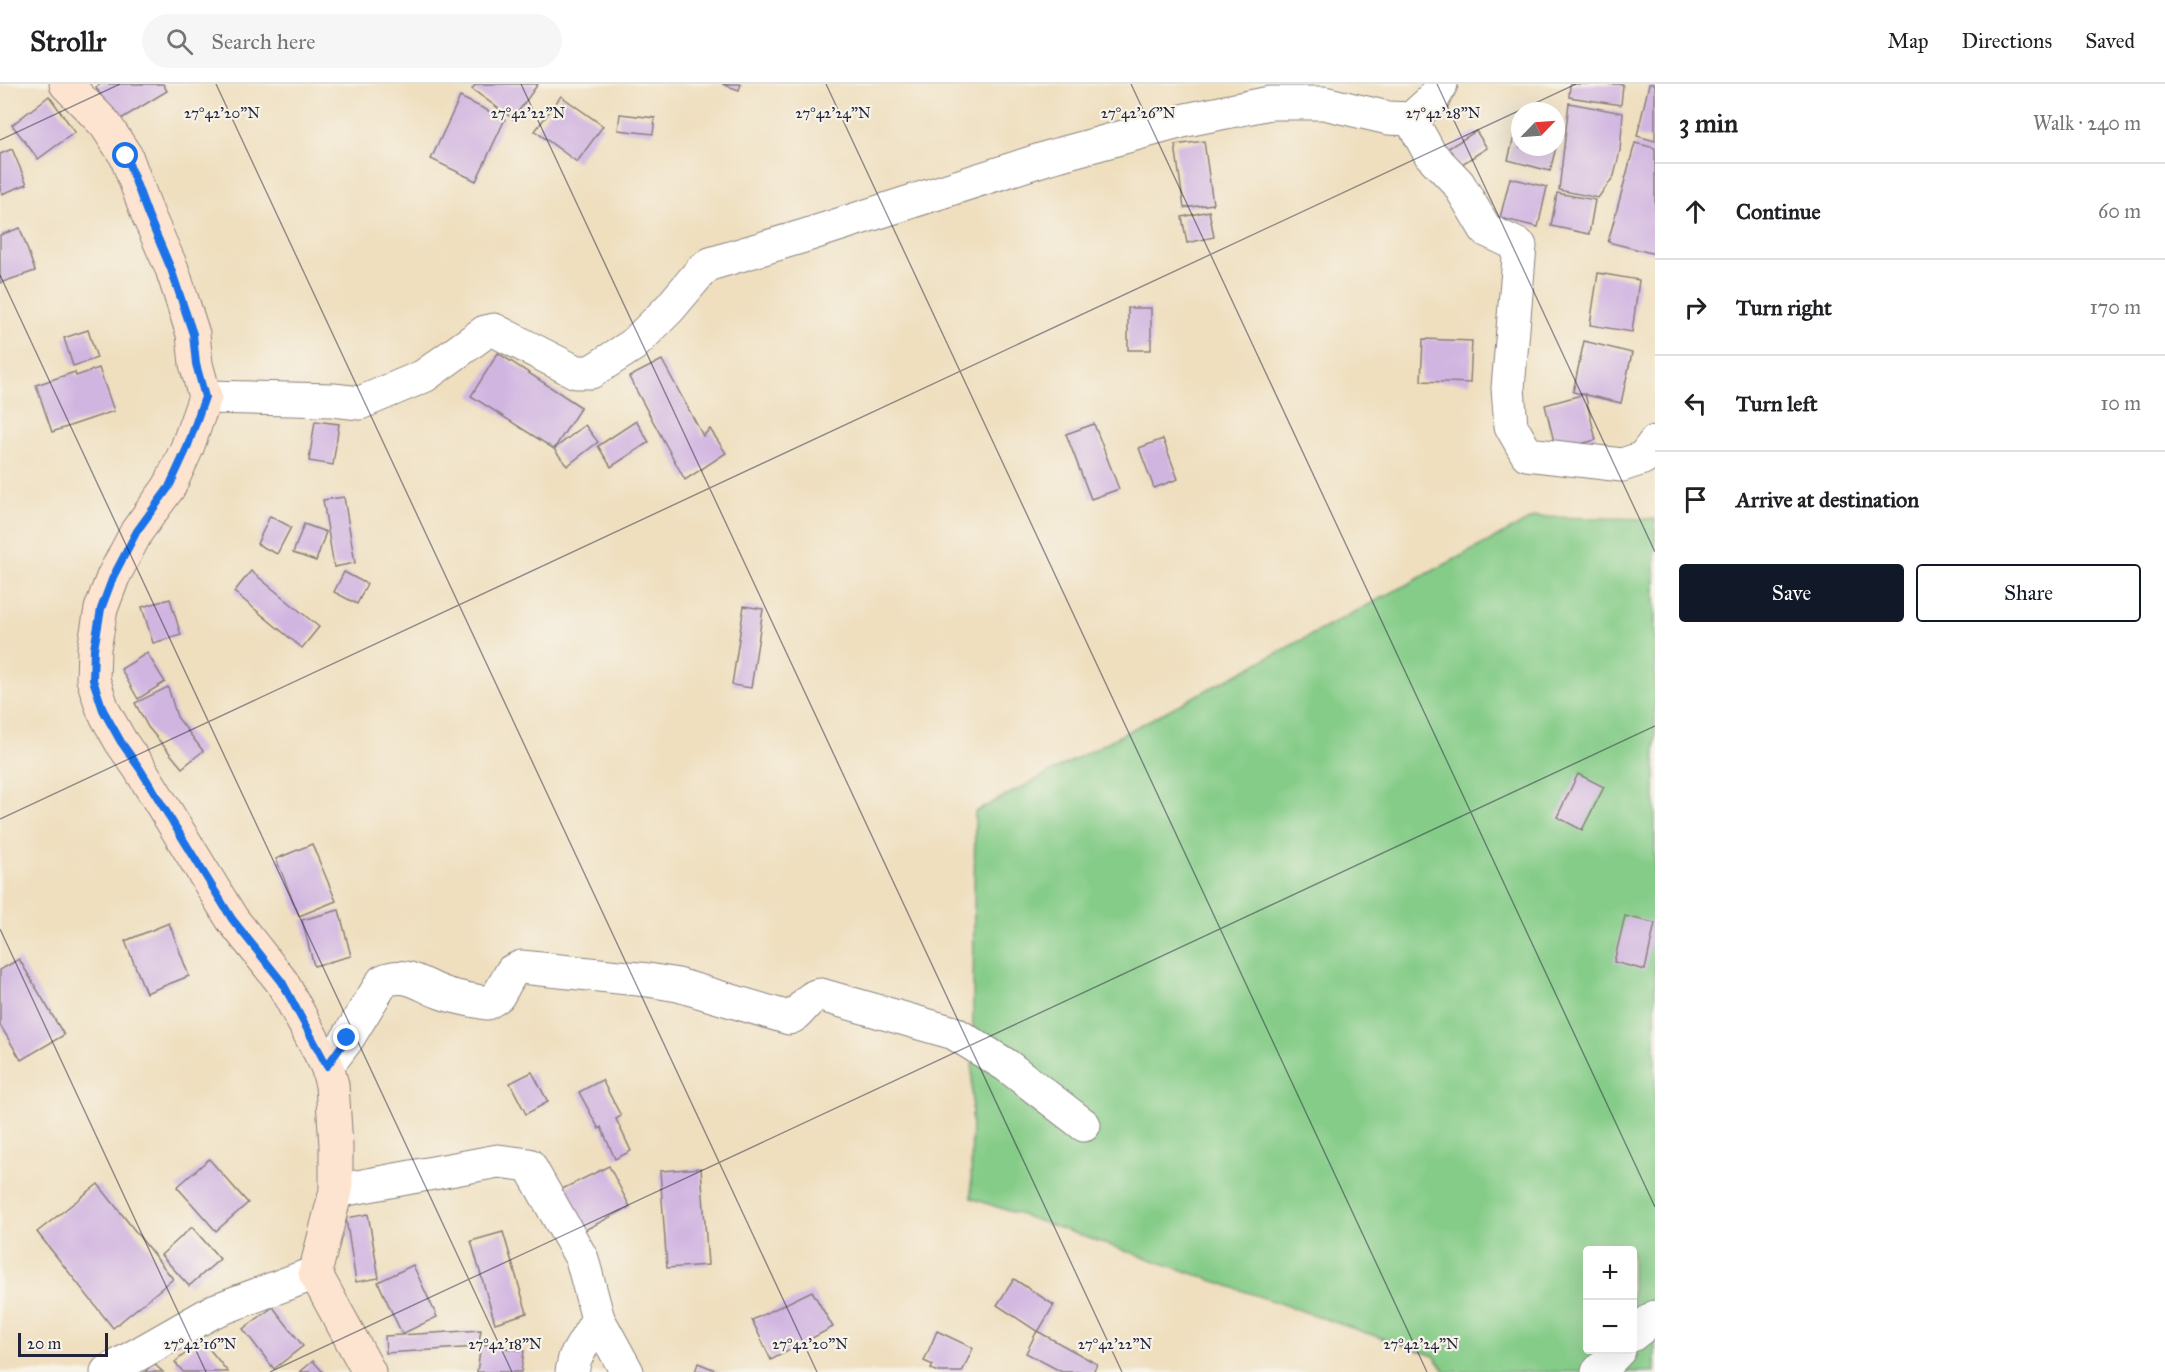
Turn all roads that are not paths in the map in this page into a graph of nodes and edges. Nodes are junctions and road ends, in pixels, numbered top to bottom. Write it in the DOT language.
graph roads {
  1 [pos="66,84"];
  2 [pos="1441,84"];
  3 [pos="1411,119"];
  4 [pos="205,397"];
  5 [pos="1655,442"];
  6 [pos="327,1066"];
  7 [pos="1084,1125"];
  8 [pos="336,1191"];
  9 [pos="315,1273"];
  10 [pos="1655,1317"];
  11 [pos="598,1318"];
  12 [pos="1637,1331"];
  13 [pos="1615,1354"];
  14 [pos="107,1372"];
  15 [pos="369,1372"];
  16 [pos="572,1372"];
  17 [pos="627,1372"];
  18 [pos="1598,1372"];
  1 -- 4 [label="street"];
  2 -- 3 [label="street"];
  3 -- 4 [label="street"];
  3 -- 5 [label="street"];
  4 -- 6 [label="street"];
  6 -- 7 [label="street"];
  6 -- 8 [label="street"];
  8 -- 9 [label="street"];
  8 -- 11 [label="street"];
  9 -- 14 [label="street"];
  9 -- 15 [label="street"];
  10 -- 12 [label="street"];
  11 -- 16 [label="street"];
  11 -- 17 [label="street"];
  13 -- 18 [label="street"];
}
